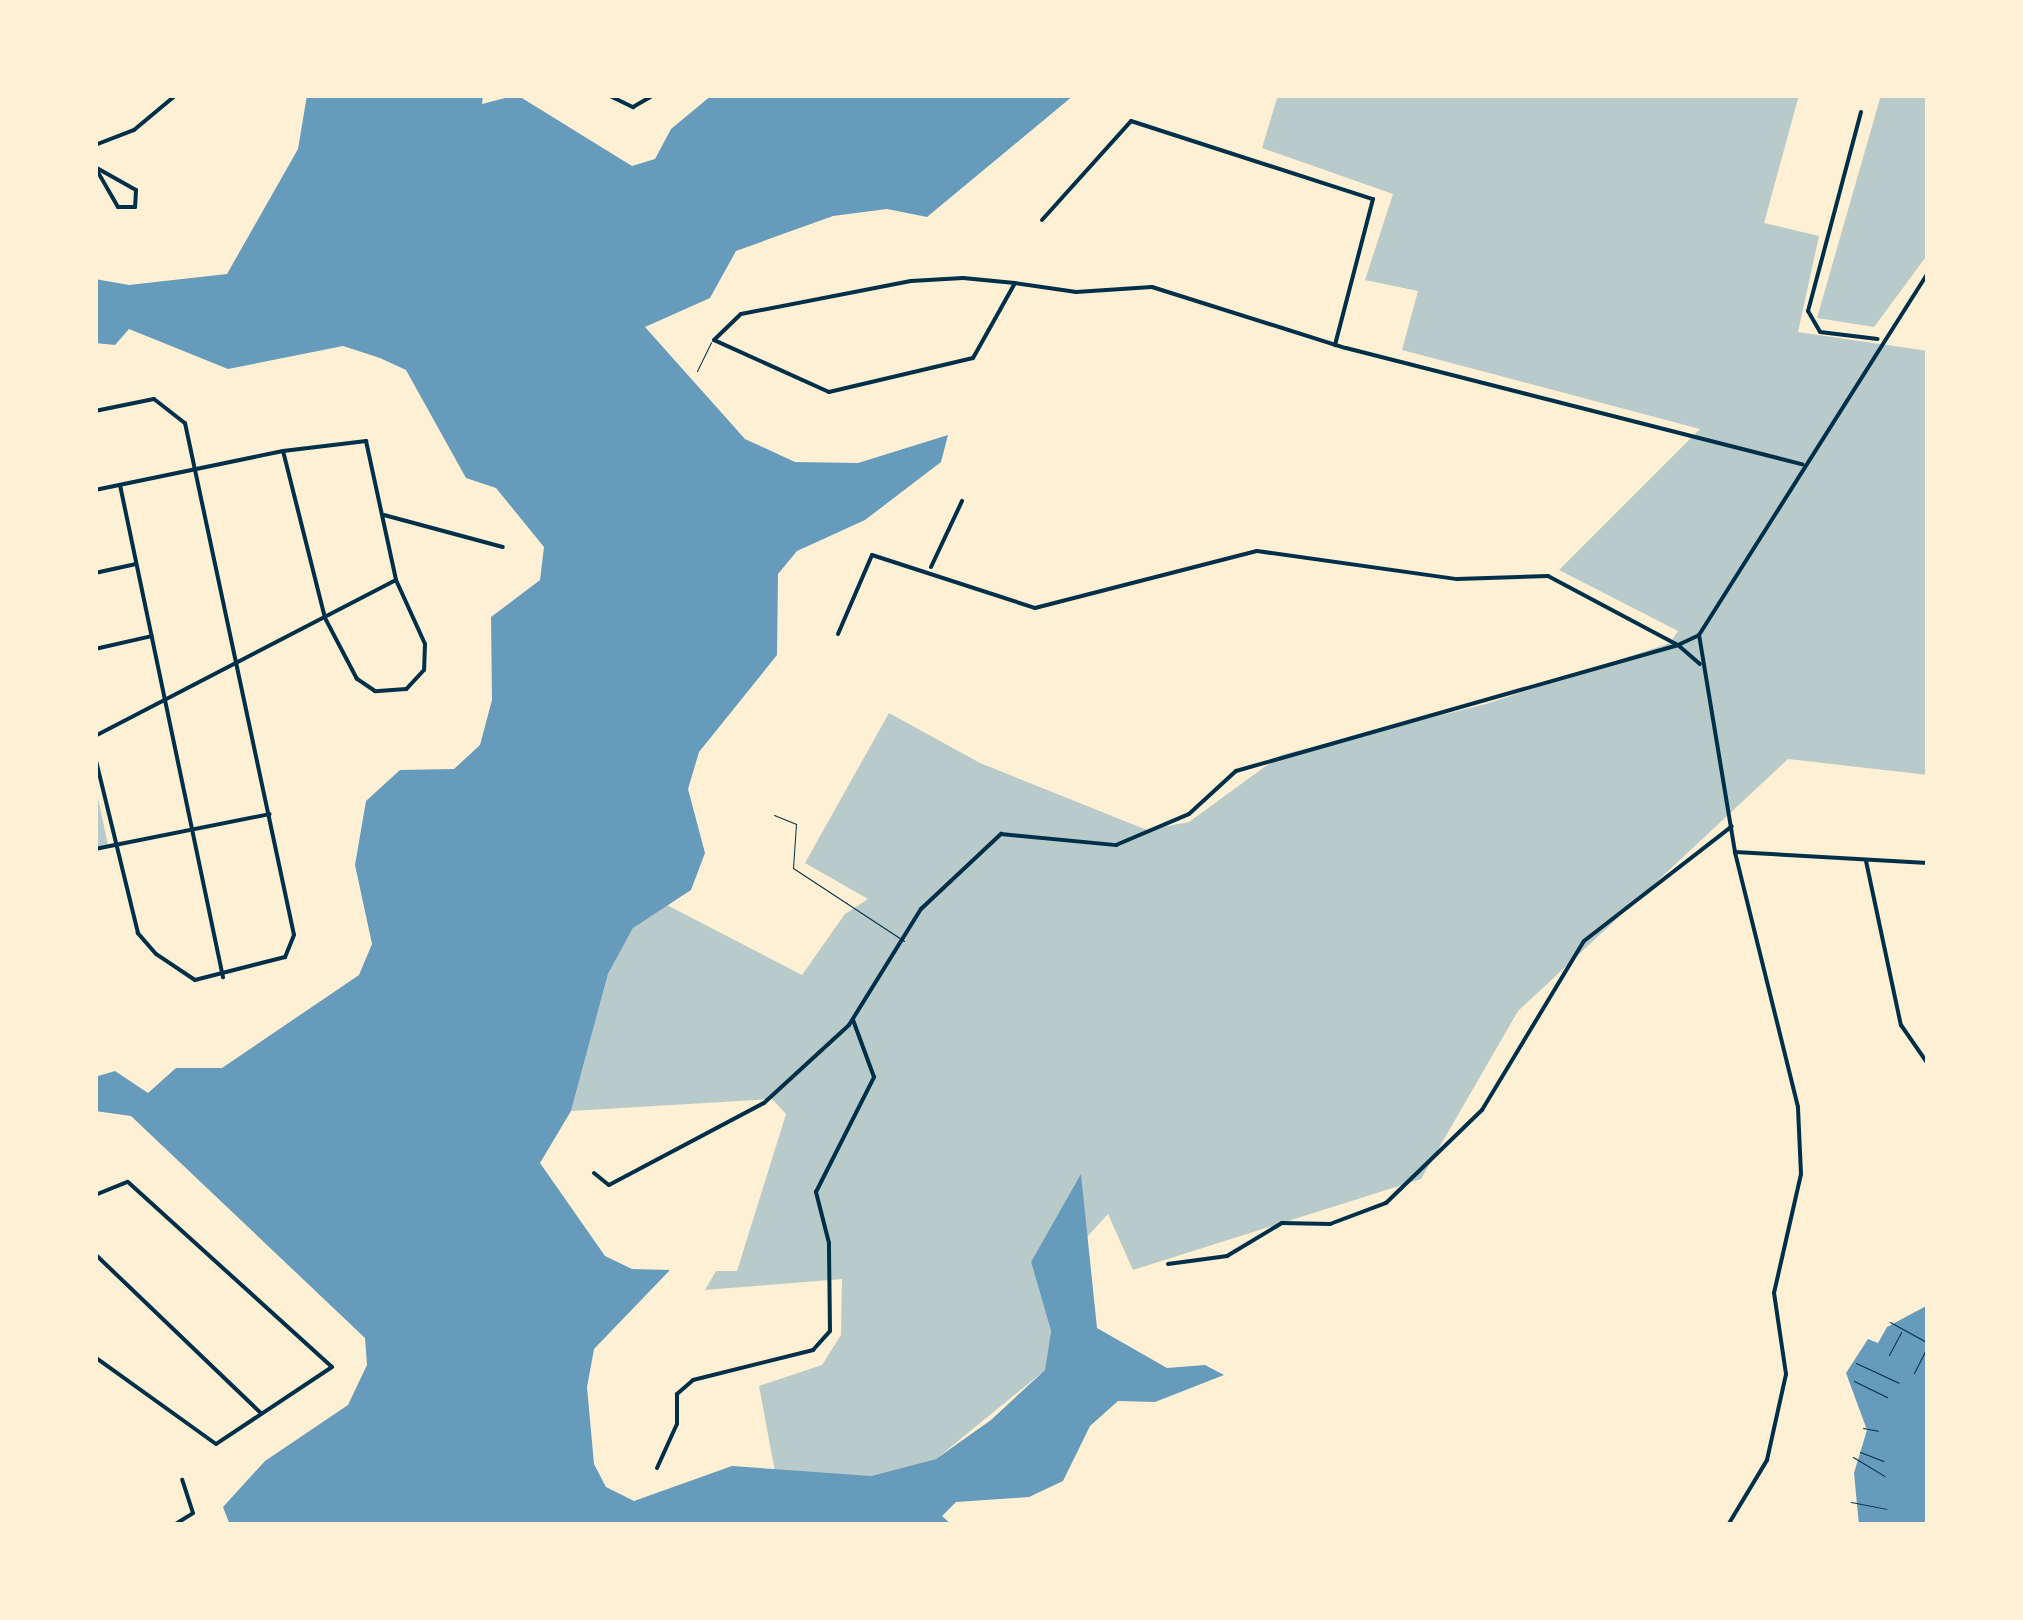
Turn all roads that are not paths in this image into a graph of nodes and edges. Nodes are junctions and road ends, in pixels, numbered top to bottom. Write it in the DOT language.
graph roads {
  1 [pos="176,95"];
  2 [pos="608,95"];
  3 [pos="654,95"];
  4 [pos="1861,112"];
  5 [pos="95,145"];
  6 [pos="95,167"];
  7 [pos="1042,220"];
  8 [pos="1928,273"];
  9 [pos="1016,283"];
  10 [pos="714,340"];
  11 [pos="1880,340"];
  12 [pos="1334,345"];
  13 [pos="698,371"];
  14 [pos="95,412"];
  15 [pos="283,451"];
  16 [pos="1802,464"];
  17 [pos="194,469"];
  18 [pos="120,485"];
  19 [pos="95,490"];
  20 [pos="962,501"];
  21 [pos="384,515"];
  22 [pos="503,548"];
  23 [pos="136,564"];
  24 [pos="931,567"];
  25 [pos="95,573"];
  26 [pos="396,580"];
  27 [pos="325,618"];
  28 [pos="838,634"];
  29 [pos="1699,634"];
  30 [pos="152,636"];
  31 [pos="1678,644"];
  32 [pos="95,649"];
  33 [pos="236,661"];
  34 [pos="1700,664"];
  35 [pos="166,704"];
  36 [pos="95,736"];
  37 [pos="95,757"];
  38 [pos="270,814"];
  39 [pos="774,815"];
  40 [pos="191,826"];
  41 [pos="1732,826"];
  42 [pos="111,845"];
  43 [pos="95,848"];
  44 [pos="1735,852"];
  45 [pos="1866,860"];
  46 [pos="1928,862"];
  47 [pos="904,940"];
  48 [pos="222,977"];
  49 [pos="852,1020"];
  50 [pos="1928,1064"];
  51 [pos="594,1174"];
  52 [pos="95,1195"];
  53 [pos="95,1254"];
  54 [pos="1168,1264"];
  55 [pos="95,1356"];
  56 [pos="262,1413"];
  57 [pos="656,1468"];
  58 [pos="182,1480"];
  59 [pos="174,1525"];
  60 [pos="1728,1525"];
  1 -- 5 [label="street"];
  2 -- 3 [label="street"];
  4 -- 11 [label="street"];
  6 -- 6 [label="street"];
  7 -- 12 [label="street"];
  8 -- 11 [label="street"];
  9 -- 10 [label="street"];
  9 -- 10 [label="street"];
  9 -- 12 [label="street"];
  10 -- 13 [label="lane"];
  11 -- 16 [label="street"];
  12 -- 16 [label="street"];
  14 -- 17 [label="street"];
  15 -- 17 [label="street"];
  15 -- 21 [label="street"];
  15 -- 27 [label="street"];
  16 -- 29 [label="street"];
  17 -- 18 [label="street"];
  17 -- 33 [label="street"];
  18 -- 19 [label="street"];
  18 -- 23 [label="street"];
  20 -- 24 [label="street"];
  21 -- 22 [label="street"];
  21 -- 26 [label="street"];
  23 -- 25 [label="street"];
  23 -- 30 [label="street"];
  24 -- 28 [label="street"];
  24 -- 31 [label="street"];
  26 -- 27 [label="street"];
  26 -- 27 [label="street"];
  27 -- 33 [label="street"];
  29 -- 31 [label="street"];
  29 -- 34 [label="street"];
  30 -- 32 [label="street"];
  30 -- 35 [label="street"];
  31 -- 34 [label="street"];
  31 -- 47 [label="street"];
  33 -- 35 [label="street"];
  33 -- 38 [label="street"];
  34 -- 41 [label="street"];
  35 -- 36 [label="street"];
  35 -- 40 [label="street"];
  37 -- 42 [label="street"];
  38 -- 40 [label="street"];
  38 -- 48 [label="street"];
  39 -- 47 [label="lane"];
  40 -- 42 [label="street"];
  40 -- 48 [label="street"];
  41 -- 44 [label="street"];
  41 -- 54 [label="street"];
  42 -- 43 [label="street"];
  42 -- 48 [label="street"];
  44 -- 45 [label="street"];
  44 -- 60 [label="street"];
  45 -- 46 [label="street"];
  45 -- 50 [label="street"];
  47 -- 49 [label="street"];
  49 -- 51 [label="street"];
  49 -- 57 [label="street"];
  52 -- 56 [label="street"];
  53 -- 56 [label="street"];
  55 -- 56 [label="street"];
  58 -- 59 [label="street"];
}
